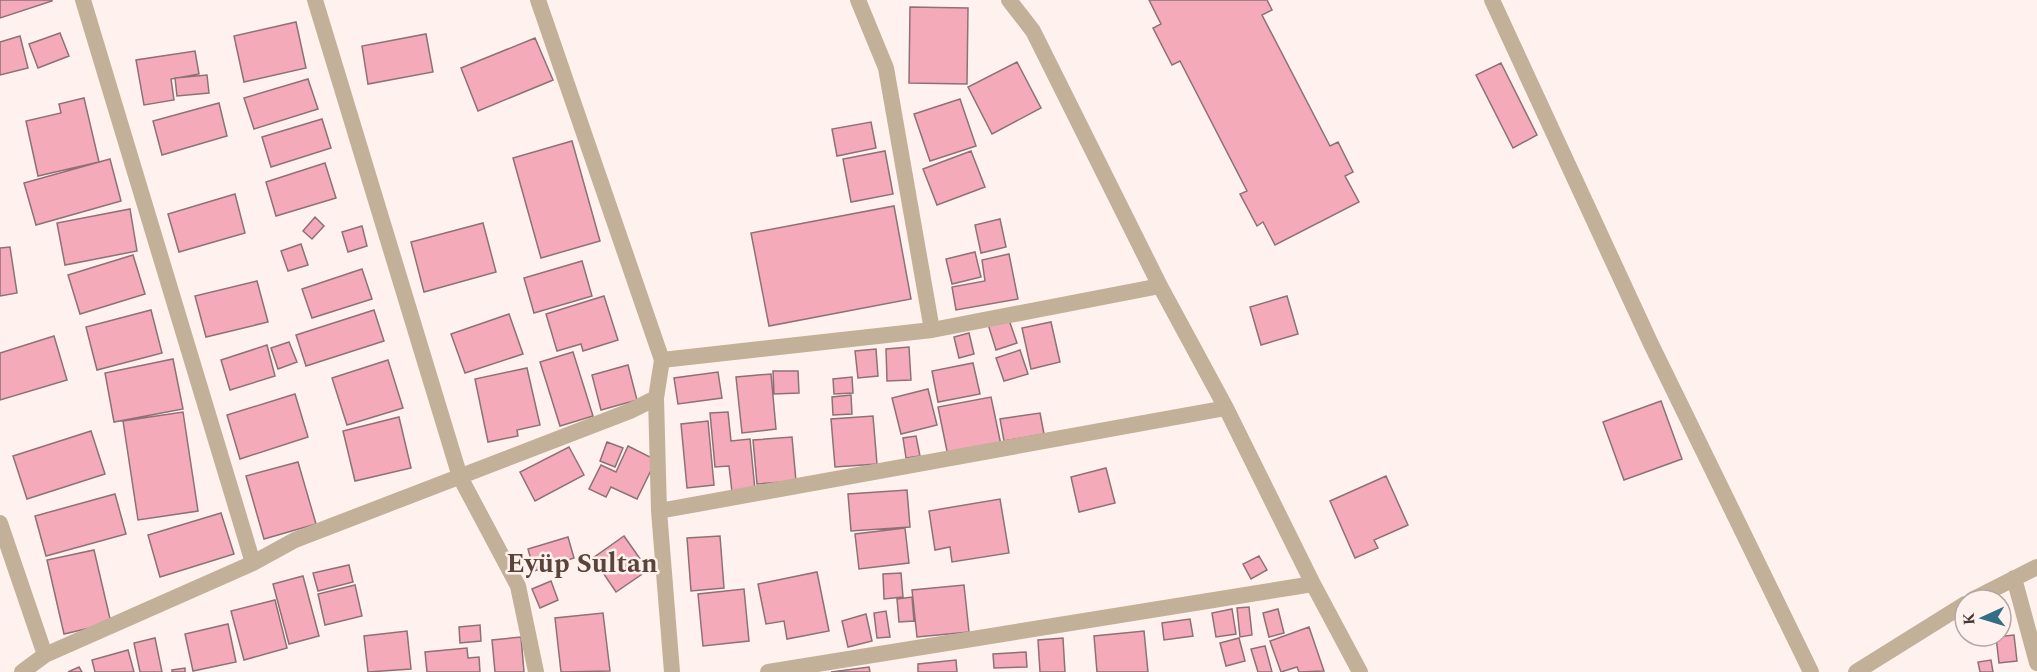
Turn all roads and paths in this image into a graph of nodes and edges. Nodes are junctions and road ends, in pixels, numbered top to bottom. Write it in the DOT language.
graph roads {
  1 [pos="83,0"];
  2 [pos="315,0"];
  3 [pos="538,0"];
  4 [pos="858,0"];
  5 [pos="1010,0"];
  6 [pos="1492,0"];
  7 [pos="1161,286"];
  8 [pos="932,330"];
  9 [pos="662,360"];
  10 [pos="656,398"];
  11 [pos="1226,408"];
  12 [pos="460,477"];
  13 [pos="659,511"];
  14 [pos="0,523"];
  15 [pos="253,563"];
  16 [pos="2037,567"];
  17 [pos="2014,578"];
  18 [pos="1313,584"];
  19 [pos="1995,588"];
  20 [pos="1953,611"];
  21 [pos="45,655"];
  22 [pos="2037,663"];
  23 [pos="22,672"];
  24 [pos="536,672"];
  25 [pos="672,672"];
  26 [pos="768,672"];
  27 [pos="1360,672"];
  28 [pos="1811,672"];
  29 [pos="1856,672"];
  1 -- 15 [label="street"];
  2 -- 12 [label="street"];
  3 -- 9 [label="street"];
  4 -- 8 [label="street"];
  5 -- 7 [label="street"];
  6 -- 28 [label="street"];
  7 -- 8 [label="street"];
  7 -- 11 [label="street"];
  8 -- 9 [label="street"];
  9 -- 10 [label="street"];
  10 -- 12 [label="street"];
  10 -- 13 [label="street"];
  11 -- 13 [label="street"];
  11 -- 18 [label="street"];
  12 -- 15 [label="street"];
  12 -- 24 [label="street"];
  13 -- 25 [label="street"];
  14 -- 21 [label="street"];
  15 -- 21 [label="street"];
  16 -- 17 [label="street"];
  17 -- 19 [label="street"];
  17 -- 22 [label="street"];
  18 -- 26 [label="street"];
  18 -- 27 [label="street"];
  20 -- 29 [label="street"];
  21 -- 23 [label="street"];
}
